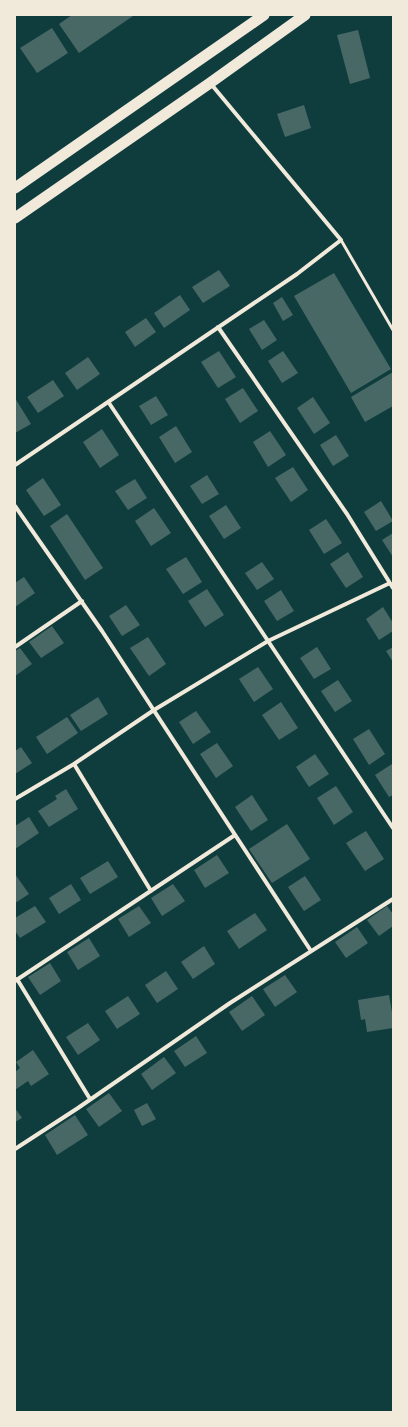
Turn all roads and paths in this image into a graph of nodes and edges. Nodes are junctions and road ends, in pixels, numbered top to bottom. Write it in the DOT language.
graph roads {
  1 [pos="264,15"];
  2 [pos="305,15"];
  3 [pos="210,83"];
  4 [pos="15,188"];
  5 [pos="15,218"];
  6 [pos="341,240"];
  7 [pos="218,327"];
  8 [pos="393,330"];
  9 [pos="109,402"];
  10 [pos="15,465"];
  11 [pos="15,506"];
  12 [pos="390,583"];
  13 [pos="393,588"];
  14 [pos="82,601"];
  15 [pos="268,641"];
  16 [pos="15,647"];
  17 [pos="154,710"];
  18 [pos="74,764"];
  19 [pos="15,799"];
  20 [pos="393,828"];
  21 [pos="235,835"];
  22 [pos="151,891"];
  23 [pos="393,898"];
  24 [pos="311,951"];
  25 [pos="16,980"];
  26 [pos="90,1099"];
  27 [pos="15,1149"];
  1 -- 4 [label="highway"];
  2 -- 3 [label="highway"];
  3 -- 5 [label="highway"];
  3 -- 6 [label="street"];
  6 -- 7 [label="street"];
  6 -- 8 [label="lane"];
  7 -- 9 [label="street"];
  7 -- 12 [label="street"];
  9 -- 10 [label="street"];
  9 -- 15 [label="street"];
  11 -- 14 [label="street"];
  12 -- 13 [label="street"];
  12 -- 15 [label="street"];
  14 -- 16 [label="street"];
  14 -- 17 [label="street"];
  15 -- 17 [label="street"];
  15 -- 20 [label="street"];
  17 -- 18 [label="street"];
  17 -- 21 [label="street"];
  18 -- 19 [label="street"];
  18 -- 22 [label="street"];
  21 -- 22 [label="street"];
  21 -- 24 [label="street"];
  22 -- 25 [label="street"];
  23 -- 24 [label="street"];
  24 -- 26 [label="street"];
  25 -- 26 [label="street"];
  26 -- 27 [label="street"];
}
